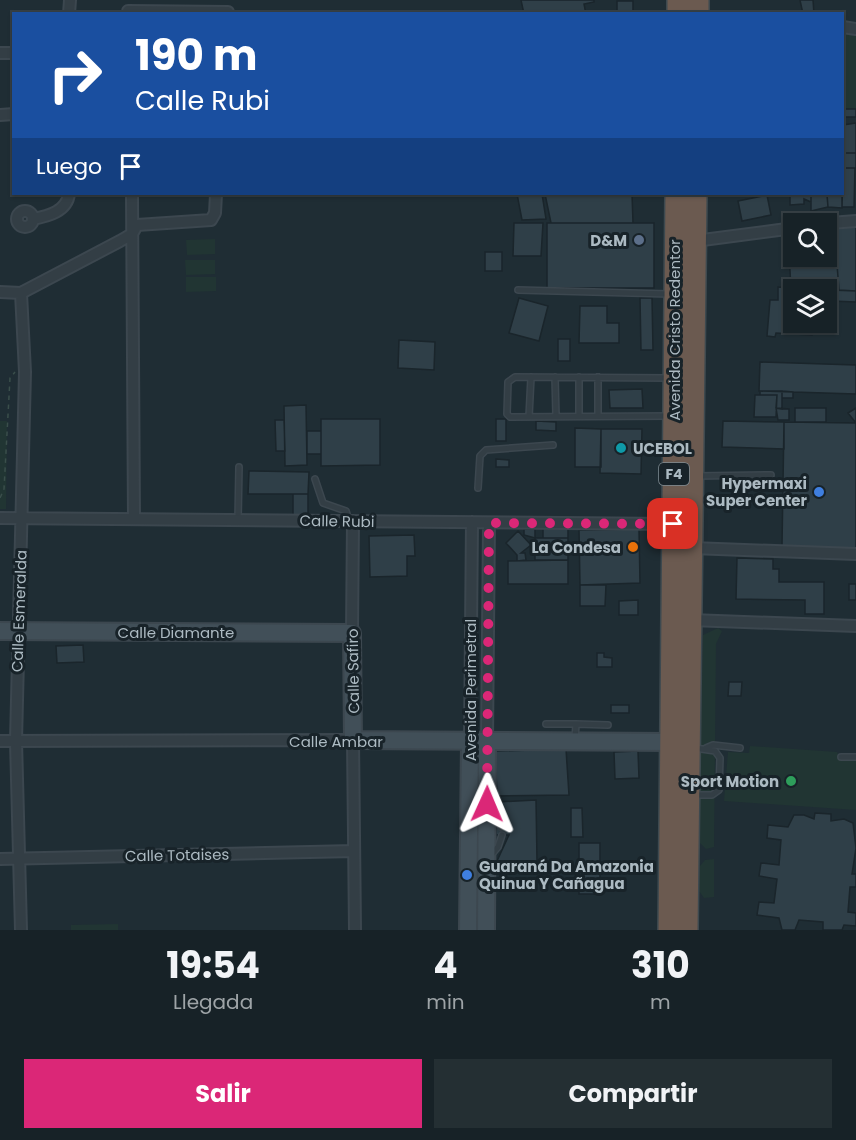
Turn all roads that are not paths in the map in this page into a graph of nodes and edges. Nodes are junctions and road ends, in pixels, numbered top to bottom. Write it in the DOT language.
graph roads {
  1 [pos="128,8"];
  2 [pos="228,12"];
  3 [pos="69,195"];
  4 [pos="132,195"];
  5 [pos="216,195"];
  6 [pos="676,195"];
  7 [pos="696,195"];
  8 [pos="33,219"];
  9 [pos="856,221"];
  10 [pos="837,222"];
  11 [pos="783,229"];
  12 [pos="132,234"];
  13 [pos="695,241"];
  14 [pos="518,290"];
  15 [pos="0,292"];
  16 [pos="21,292"];
  17 [pos="675,293"];
  18 [pos="531,377"];
  19 [pos="555,377"];
  20 [pos="579,377"];
  21 [pos="598,377"];
  22 [pos="674,378"];
  23 [pos="579,416"];
  24 [pos="598,416"];
  25 [pos="674,416"];
  26 [pos="529,417"];
  27 [pos="556,417"];
  28 [pos="553,445"];
  29 [pos="239,467"];
  30 [pos="771,475"];
  31 [pos="692,476"];
  32 [pos="315,479"];
  33 [pos="478,488"];
  34 [pos="772,499"];
  35 [pos="692,500"];
  36 [pos="0,518"];
  37 [pos="22,518"];
  38 [pos="134,519"];
  39 [pos="238,520"];
  40 [pos="351,521"];
  41 [pos="472,522"];
  42 [pos="489,523"];
  43 [pos="673,524"];
  44 [pos="692,548"];
  45 [pos="856,554"];
  46 [pos="691,620"];
  47 [pos="856,626"];
  48 [pos="8,631"];
  49 [pos="352,633"];
  50 [pos="546,724"];
  51 [pos="576,724"];
  52 [pos="608,725"];
  53 [pos="354,740"];
  54 [pos="0,741"];
  55 [pos="16,741"];
  56 [pos="470,741"];
  57 [pos="487,741"];
  58 [pos="575,742"];
  59 [pos="740,748"];
  60 [pos="685,749"];
  61 [pos="841,757"];
  62 [pos="856,758"];
  63 [pos="684,798"];
  64 [pos="487,804"];
  65 [pos="501,827"];
  66 [pos="502,835"];
  67 [pos="354,851"];
  68 [pos="0,859"];
  69 [pos="19,859"];
  70 [pos="486,859"];
  71 [pos="21,930"];
  72 [pos="355,930"];
  73 [pos="468,930"];
  74 [pos="486,930"];
  75 [pos="661,930"];
  76 [pos="669,930"];
  77 [pos="687,930"];
  78 [pos="694,930"];
  1 -- 2 [label="street"];
  3 -- 8 [label="street"];
  4 -- 12 [label="street"];
  5 -- 12 [label="street"];
  6 -- 17 [label="highway, Avenida Cristo Redentor / F4"];
  7 -- 13 [label="highway, Avenida Cristo Redentor / F4"];
  9 -- 10 [label="street"];
  11 -- 13 [label="street"];
  12 -- 16 [label="street"];
  12 -- 38 [label="street"];
  13 -- 31 [label="highway, Avenida Cristo Redentor / F4"];
  14 -- 17 [label="lane"];
  15 -- 16 [label="street"];
  16 -- 37 [label="street, Calle Esmeralda"];
  17 -- 22 [label="highway, Avenida Cristo Redentor / F4"];
  18 -- 19 [label="lane"];
  18 -- 26 [label="lane"];
  18 -- 26 [label="lane"];
  19 -- 20 [label="lane"];
  19 -- 27 [label="lane"];
  20 -- 21 [label="lane"];
  20 -- 23 [label="lane"];
  21 -- 22 [label="lane"];
  21 -- 24 [label="lane"];
  22 -- 25 [label="highway, Avenida Cristo Redentor / F4"];
  23 -- 24 [label="lane"];
  23 -- 27 [label="lane"];
  24 -- 25 [label="lane"];
  25 -- 43 [label="highway, Avenida Cristo Redentor / F4"];
  26 -- 27 [label="lane"];
  28 -- 33 [label="lane"];
  29 -- 39 [label="lane"];
  30 -- 31 [label="lane"];
  31 -- 35 [label="highway, Avenida Cristo Redentor / F4"];
  32 -- 40 [label="lane"];
  34 -- 35 [label="lane"];
  35 -- 44 [label="highway, Avenida Cristo Redentor / F4"];
  36 -- 37 [label="street, Calle Rubi"];
  37 -- 38 [label="street, Calle Rubi"];
  37 -- 48 [label="street, Calle Esmeralda"];
  38 -- 39 [label="street, Calle Rubi"];
  39 -- 40 [label="street, Calle Rubi"];
  40 -- 41 [label="street, Calle Rubi"];
  40 -- 49 [label="street, Calle Safiro"];
  41 -- 42 [label="street, Calle Rubi"];
  41 -- 56 [label="street, Avenida Perimetral"];
  42 -- 43 [label="street, Calle Rubi"];
  42 -- 57 [label="street, Avenida Perimetral"];
  43 -- 60 [label="highway, Avenida Cristo Redentor / F4"];
  44 -- 45 [label="street"];
  44 -- 46 [label="highway, Avenida Cristo Redentor / F4"];
  46 -- 47 [label="street"];
  46 -- 60 [label="highway, Avenida Cristo Redentor / F4"];
  48 -- 49 [label="street, Calle Diamante"];
  48 -- 55 [label="street, Calle Esmeralda"];
  49 -- 53 [label="street, Calle Safiro"];
  50 -- 51 [label="lane"];
  51 -- 52 [label="lane"];
  51 -- 58 [label="lane"];
  53 -- 55 [label="street, Calle Ambar"];
  53 -- 56 [label="street, Calle Ambar"];
  53 -- 67 [label="street, Calle Safiro"];
  54 -- 55 [label="street, Calle Ambar"];
  55 -- 69 [label="street, Calle Esmeralda"];
  56 -- 57 [label="street, Calle Ambar"];
  56 -- 73 [label="street, Avenida Perimetral"];
  57 -- 58 [label="street, Calle Ambar"];
  57 -- 64 [label="street, Avenida Perimetral"];
  58 -- 60 [label="street, Calle Ambar"];
  59 -- 60 [label="lane"];
  60 -- 63 [label="highway, Avenida Cristo Redentor / F4"];
  60 -- 63 [label="lane"];
  60 -- 75 [label="street, Avenida Cristo Redentor"];
  61 -- 62 [label="lane"];
  63 -- 76 [label="highway, Avenida Cristo Redentor / F4"];
  63 -- 77 [label="highway, Avenida Cristo Redentor / F4"];
  63 -- 78 [label="street, Avenida Cristo Redentor"];
  64 -- 65 [label="lane"];
  64 -- 70 [label="street, Avenida Perimetral"];
  66 -- 70 [label="lane"];
  67 -- 69 [label="street, Calle Totaises"];
  67 -- 72 [label="street, Calle Safiro"];
  68 -- 69 [label="street, Calle Totaises"];
  69 -- 71 [label="street, Calle Esmeralda"];
  70 -- 74 [label="street, Avenida Perimetral"];
}
